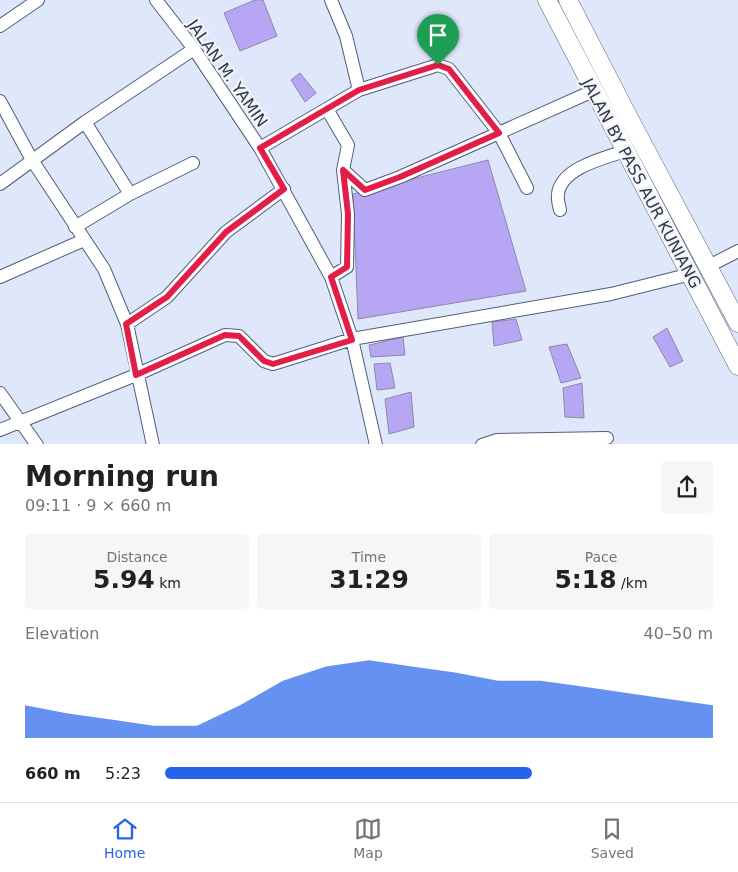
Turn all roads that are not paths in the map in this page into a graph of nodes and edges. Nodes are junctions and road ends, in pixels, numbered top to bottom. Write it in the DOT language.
graph roads {
  1 [pos="38,0"];
  2 [pos="156,0"];
  3 [pos="331,0"];
  4 [pos="547,0"];
  5 [pos="568,0"];
  6 [pos="0,26"];
  7 [pos="194,50"];
  8 [pos="359,90"];
  9 [pos="593,91"];
  10 [pos="0,101"];
  11 [pos="326,109"];
  12 [pos="630,120"];
  13 [pos="84,122"];
  14 [pos="614,130"];
  15 [pos="499,133"];
  16 [pos="260,148"];
  17 [pos="625,151"];
  18 [pos="32,160"];
  19 [pos="194,163"];
  20 [pos="343,170"];
  21 [pos="0,184"];
  22 [pos="527,188"];
  23 [pos="284,189"];
  24 [pos="130,194"];
  25 [pos="560,210"];
  26 [pos="75,227"];
  27 [pos="84,240"];
  28 [pos="738,251"];
  29 [pos="708,266"];
  30 [pos="691,274"];
  31 [pos="0,277"];
  32 [pos="331,277"];
  33 [pos="738,323"];
  34 [pos="126,324"];
  35 [pos="352,340"];
  36 [pos="738,366"];
  37 [pos="136,375"];
  38 [pos="0,393"];
  39 [pos="20,421"];
  40 [pos="0,430"];
  41 [pos="607,438"];
  42 [pos="37,444"];
  43 [pos="153,444"];
  44 [pos="376,444"];
  45 [pos="482,444"];
  1 -- 6 [label="street"];
  2 -- 7 [label="street, JALAN M. YAMIN"];
  3 -- 8 [label="street"];
  4 -- 9 [label="highway, JALAN BY PASS AUR KUNIANG"];
  5 -- 12 [label="highway, JALAN BY PASS AUR KUNIANG"];
  7 -- 13 [label="street"];
  7 -- 16 [label="street, JALAN M. YAMIN"];
  8 -- 11 [label="street"];
  8 -- 15 [label="street"];
  9 -- 14 [label="highway, JALAN BY PASS AUR KUNIANG"];
  9 -- 15 [label="street"];
  10 -- 18 [label="street"];
  11 -- 16 [label="street"];
  11 -- 20 [label="street"];
  12 -- 14 [label="highway"];
  12 -- 29 [label="highway, JALAN BY PASS AUR KUNIANG"];
  13 -- 18 [label="street"];
  13 -- 24 [label="street"];
  14 -- 17 [label="highway, JALAN BY PASS AUR KUNIANG"];
  15 -- 20 [label="street"];
  15 -- 22 [label="street"];
  16 -- 23 [label="street, JALAN M. YAMIN"];
  17 -- 25 [label="street"];
  17 -- 30 [label="highway, JALAN BY PASS AUR KUNIANG"];
  18 -- 21 [label="street"];
  18 -- 26 [label="street"];
  19 -- 24 [label="street"];
  20 -- 32 [label="street"];
  23 -- 32 [label="street, JALAN M. YAMIN"];
  23 -- 34 [label="street"];
  24 -- 26 [label="street"];
  26 -- 27 [label="street"];
  27 -- 31 [label="street"];
  27 -- 34 [label="street"];
  28 -- 29 [label="street"];
  29 -- 33 [label="highway, JALAN BY PASS AUR KUNIANG"];
  30 -- 35 [label="street"];
  30 -- 36 [label="highway, JALAN BY PASS AUR KUNIANG"];
  32 -- 35 [label="street, JALAN M. YAMIN"];
  34 -- 37 [label="street"];
  35 -- 37 [label="street"];
  35 -- 44 [label="street, JALAN M. YAMIN"];
  37 -- 39 [label="street"];
  37 -- 43 [label="street"];
  38 -- 39 [label="street"];
  39 -- 40 [label="street"];
  39 -- 42 [label="street"];
  41 -- 45 [label="street"];
}
